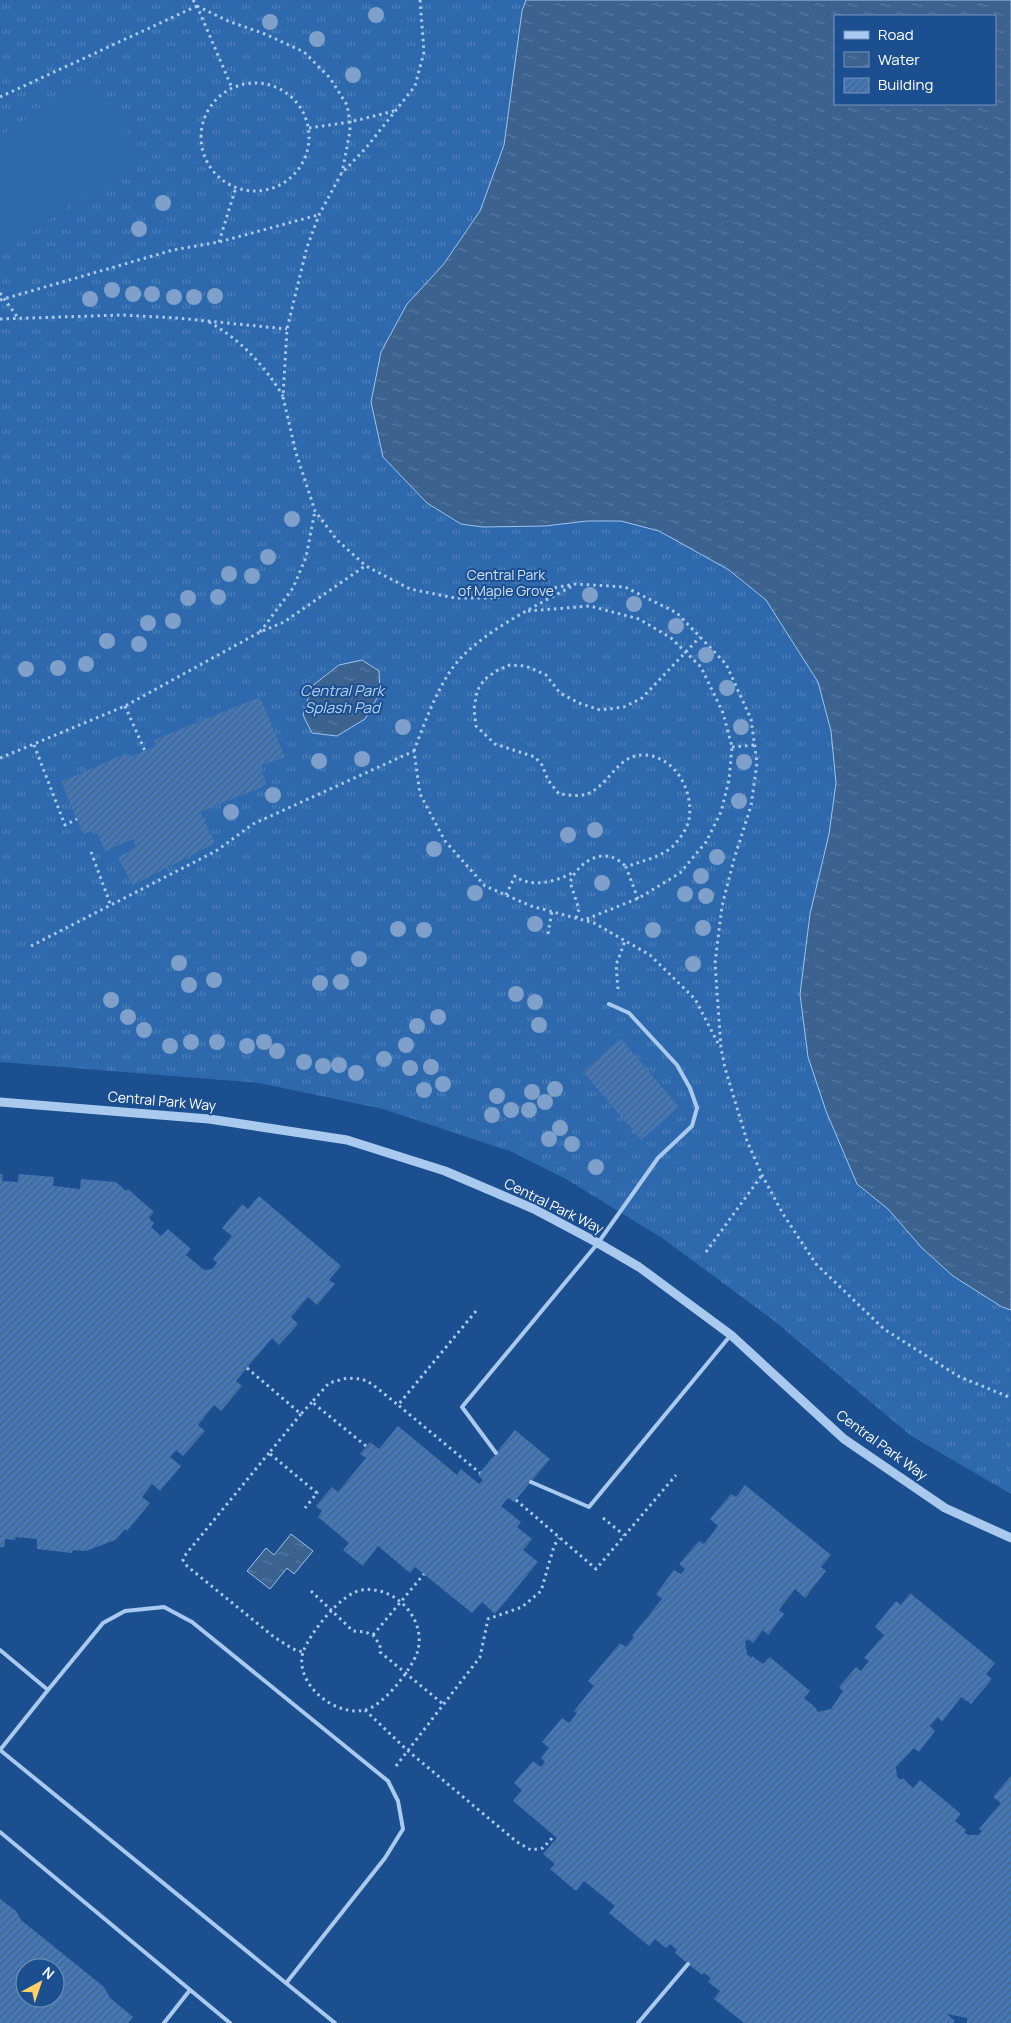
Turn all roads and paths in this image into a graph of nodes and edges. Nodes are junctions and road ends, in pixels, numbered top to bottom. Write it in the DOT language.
graph roads {
  1 [pos="193,0"];
  2 [pos="420,0"];
  3 [pos="197,6"];
  4 [pos="232,88"];
  5 [pos="0,97"];
  6 [pos="394,111"];
  7 [pos="350,122"];
  8 [pos="309,128"];
  9 [pos="341,174"];
  10 [pos="236,187"];
  11 [pos="319,215"];
  12 [pos="219,242"];
  13 [pos="0,293"];
  14 [pos="2,300"];
  15 [pos="18,318"];
  16 [pos="0,319"];
  17 [pos="206,321"];
  18 [pos="287,329"];
  19 [pos="283,397"];
  20 [pos="315,511"];
  21 [pos="366,566"];
  22 [pos="576,584"];
  23 [pos="528,611"];
  24 [pos="260,632"];
  25 [pos="700,637"];
  26 [pos="686,652"];
  27 [pos="126,706"];
  28 [pos="34,745"];
  29 [pos="755,745"];
  30 [pos="732,747"];
  31 [pos="145,751"];
  32 [pos="414,751"];
  33 [pos="0,758"];
  34 [pos="77,819"];
  35 [pos="91,852"];
  36 [pos="626,867"];
  37 [pos="574,871"];
  38 [pos="506,895"];
  39 [pos="638,899"];
  40 [pos="111,906"];
  41 [pos="552,911"];
  42 [pos="576,918"];
  43 [pos="583,920"];
  44 [pos="548,934"];
  45 [pos="626,941"];
  46 [pos="31,946"];
  47 [pos="609,1004"];
  48 [pos="615,1007"];
  49 [pos="721,1048"];
  50 [pos="0,1102"];
  51 [pos="762,1175"];
  52 [pos="598,1243"];
  53 [pos="706,1252"];
  54 [pos="476,1310"];
  55 [pos="730,1335"];
  56 [pos="247,1368"];
  57 [pos="1011,1398"];
  58 [pos="312,1402"];
  59 [pos="398,1405"];
  60 [pos="301,1414"];
  61 [pos="366,1446"];
  62 [pos="269,1453"];
  63 [pos="496,1453"];
  64 [pos="480,1472"];
  65 [pos="676,1475"];
  66 [pos="530,1482"];
  67 [pos="516,1500"];
  68 [pos="589,1507"];
  69 [pos="305,1508"];
  70 [pos="624,1535"];
  71 [pos="559,1538"];
  72 [pos="1011,1538"];
  73 [pos="424,1574"];
  74 [pos="311,1591"];
  75 [pos="400,1603"];
  76 [pos="331,1612"];
  77 [pos="373,1635"];
  78 [pos="0,1650"];
  79 [pos="303,1652"];
  80 [pos="406,1673"];
  81 [pos="48,1690"];
  82 [pos="443,1704"];
  83 [pos="365,1710"];
  84 [pos="0,1750"];
  85 [pos="407,1750"];
  86 [pos="385,1779"];
  87 [pos="0,1832"];
  88 [pos="554,1836"];
  89 [pos="688,1964"];
  90 [pos="287,1982"];
  91 [pos="190,1990"];
  92 [pos="164,2023"];
  93 [pos="230,2023"];
  94 [pos="336,2023"];
  95 [pos="638,2023"];
  1 -- 3 [label="path"];
  2 -- 6 [label="path"];
  3 -- 4 [label="path"];
  3 -- 5 [label="path"];
  3 -- 7 [label="path"];
  4 -- 8 [label="path"];
  4 -- 10 [label="path"];
  6 -- 7 [label="path"];
  6 -- 9 [label="path"];
  7 -- 8 [label="path"];
  7 -- 9 [label="path"];
  8 -- 10 [label="path"];
  9 -- 11 [label="path"];
  10 -- 12 [label="path"];
  11 -- 12 [label="path"];
  11 -- 18 [label="path"];
  12 -- 14 [label="path"];
  13 -- 14 [label="path"];
  14 -- 15 [label="path"];
  15 -- 16 [label="path"];
  15 -- 17 [label="path"];
  17 -- 18 [label="path"];
  17 -- 19 [label="path"];
  18 -- 19 [label="path"];
  19 -- 20 [label="path"];
  20 -- 21 [label="path"];
  20 -- 24 [label="path"];
  21 -- 22 [label="path"];
  21 -- 24 [label="path"];
  22 -- 23 [label="path"];
  22 -- 25 [label="path"];
  23 -- 26 [label="path"];
  23 -- 32 [label="path"];
  24 -- 27 [label="path"];
  25 -- 26 [label="path"];
  25 -- 29 [label="path"];
  26 -- 30 [label="path"];
  26 -- 36 [label="path"];
  27 -- 28 [label="path"];
  27 -- 31 [label="path"];
  28 -- 33 [label="path"];
  28 -- 34 [label="path"];
  29 -- 30 [label="path"];
  29 -- 49 [label="path"];
  30 -- 39 [label="path"];
  32 -- 38 [label="path"];
  32 -- 40 [label="path"];
  35 -- 40 [label="path"];
  36 -- 37 [label="path"];
  36 -- 39 [label="path"];
  37 -- 38 [label="path"];
  37 -- 42 [label="path"];
  38 -- 41 [label="path"];
  39 -- 43 [label="path"];
  40 -- 46 [label="path"];
  41 -- 42 [label="path"];
  41 -- 44 [label="path"];
  42 -- 43 [label="path"];
  43 -- 45 [label="path"];
  45 -- 48 [label="path"];
  45 -- 49 [label="path"];
  47 -- 48 [label="lane"];
  48 -- 52 [label="lane"];
  49 -- 51 [label="path"];
  50 -- 52 [label="street, Central Park Way"];
  51 -- 53 [label="path"];
  51 -- 57 [label="path"];
  52 -- 55 [label="street, Central Park Way"];
  52 -- 63 [label="lane"];
  54 -- 59 [label="path"];
  55 -- 68 [label="lane"];
  55 -- 72 [label="street, Central Park Way"];
  56 -- 60 [label="path"];
  58 -- 59 [label="path"];
  58 -- 60 [label="path"];
  58 -- 61 [label="path"];
  59 -- 64 [label="path"];
  60 -- 62 [label="path"];
  62 -- 69 [label="path"];
  62 -- 79 [label="path"];
  65 -- 70 [label="path"];
  66 -- 68 [label="lane"];
  67 -- 71 [label="path"];
  68 -- 70 [label="path"];
  70 -- 71 [label="path"];
  71 -- 82 [label="path"];
  73 -- 75 [label="path"];
  74 -- 76 [label="path"];
  75 -- 76 [label="path"];
  75 -- 77 [label="path"];
  75 -- 80 [label="path"];
  76 -- 77 [label="path"];
  76 -- 79 [label="path"];
  77 -- 80 [label="path"];
  78 -- 81 [label="lane"];
  79 -- 83 [label="path"];
  80 -- 82 [label="path"];
  80 -- 83 [label="path"];
  81 -- 84 [label="lane"];
  81 -- 86 [label="lane"];
  82 -- 85 [label="path"];
  83 -- 85 [label="path"];
  84 -- 90 [label="lane"];
  85 -- 86 [label="path"];
  85 -- 88 [label="path"];
  86 -- 90 [label="lane"];
  87 -- 91 [label="lane"];
  89 -- 95 [label="lane"];
  90 -- 94 [label="lane"];
  91 -- 92 [label="lane"];
  91 -- 93 [label="lane"];
}
